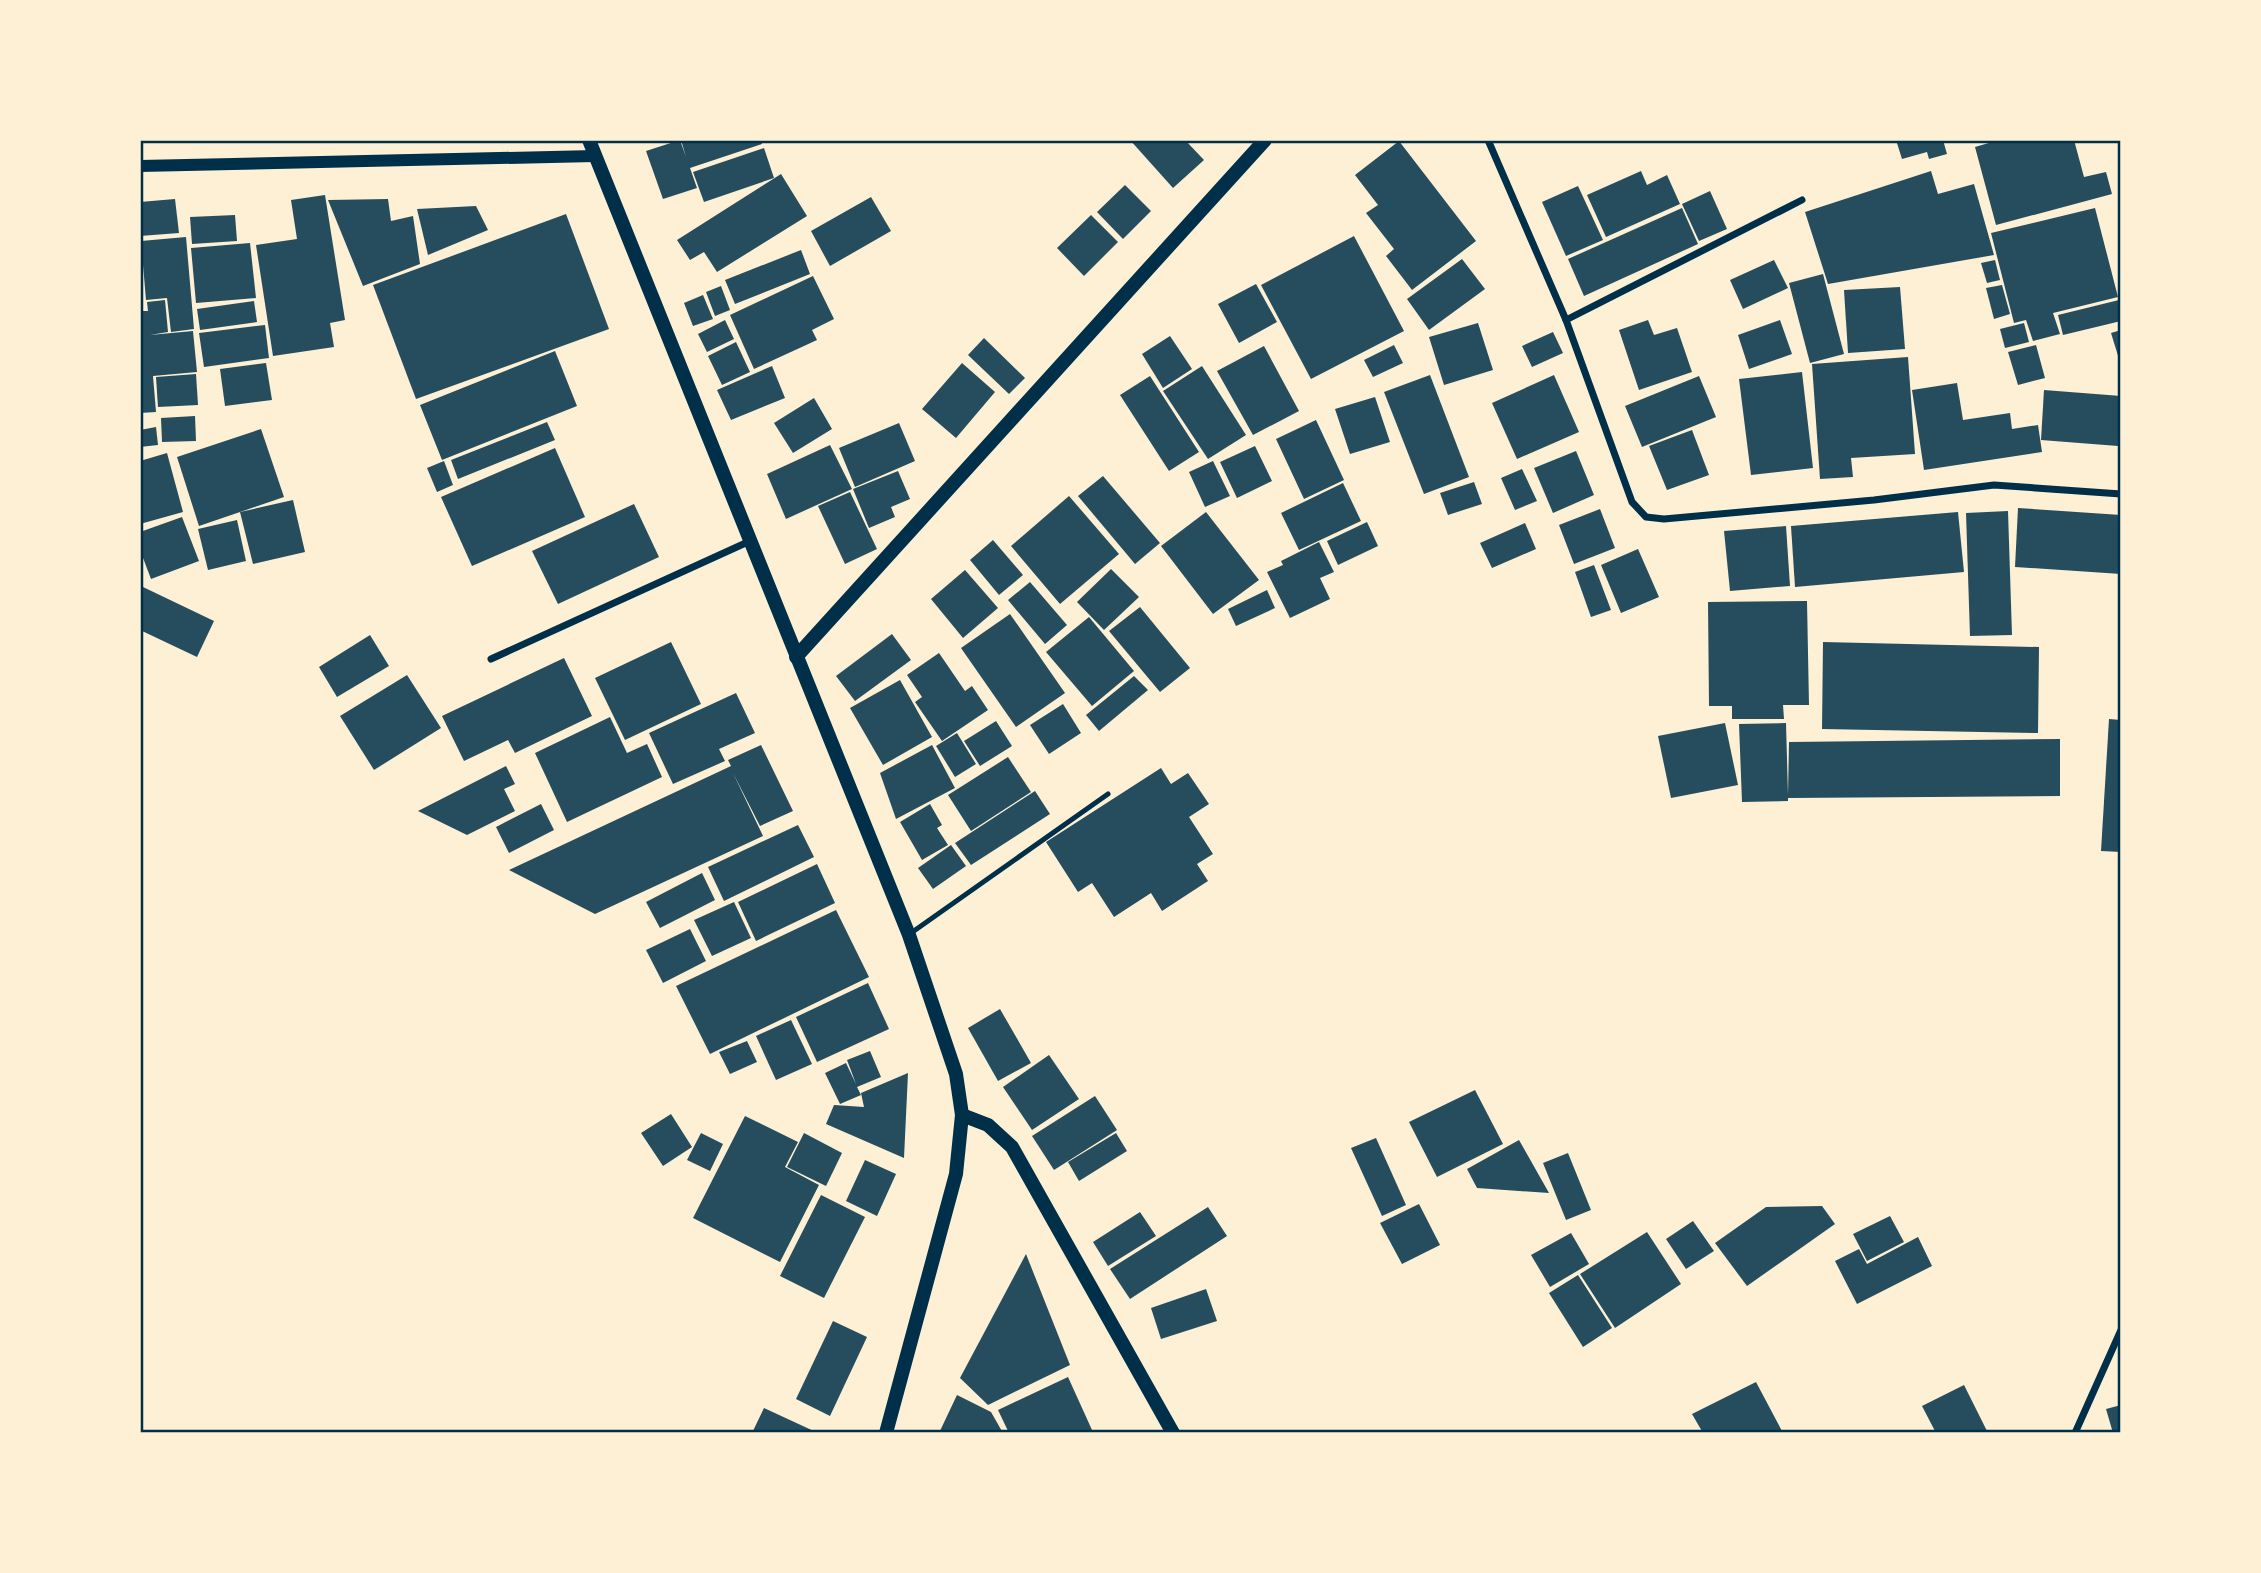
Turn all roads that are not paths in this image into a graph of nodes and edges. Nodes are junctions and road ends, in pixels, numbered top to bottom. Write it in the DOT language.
graph roads {
  1 [pos="589,140"];
  2 [pos="1265,140"];
  3 [pos="1488,140"];
  4 [pos="594,156"];
  5 [pos="140,166"];
  6 [pos="1802,200"];
  7 [pos="1566,320"];
  8 [pos="2121,494"];
  9 [pos="750,541"];
  10 [pos="796,657"];
  11 [pos="491,659"];
  12 [pos="1108,794"];
  13 [pos="909,935"];
  14 [pos="961,1115"];
  15 [pos="2121,1330"];
  16 [pos="886,1433"];
  17 [pos="1173,1433"];
  18 [pos="2074,1433"];
  1 -- 4 [label="main road"];
  2 -- 10 [label="main road"];
  3 -- 7 [label="street"];
  4 -- 5 [label="street"];
  4 -- 9 [label="main road"];
  6 -- 7 [label="street"];
  7 -- 8 [label="street"];
  9 -- 10 [label="main road"];
  9 -- 11 [label="street"];
  10 -- 13 [label="main road"];
  12 -- 13 [label="lane"];
  13 -- 14 [label="main road"];
  14 -- 16 [label="main road"];
  14 -- 17 [label="main road"];
  15 -- 18 [label="street"];
}
